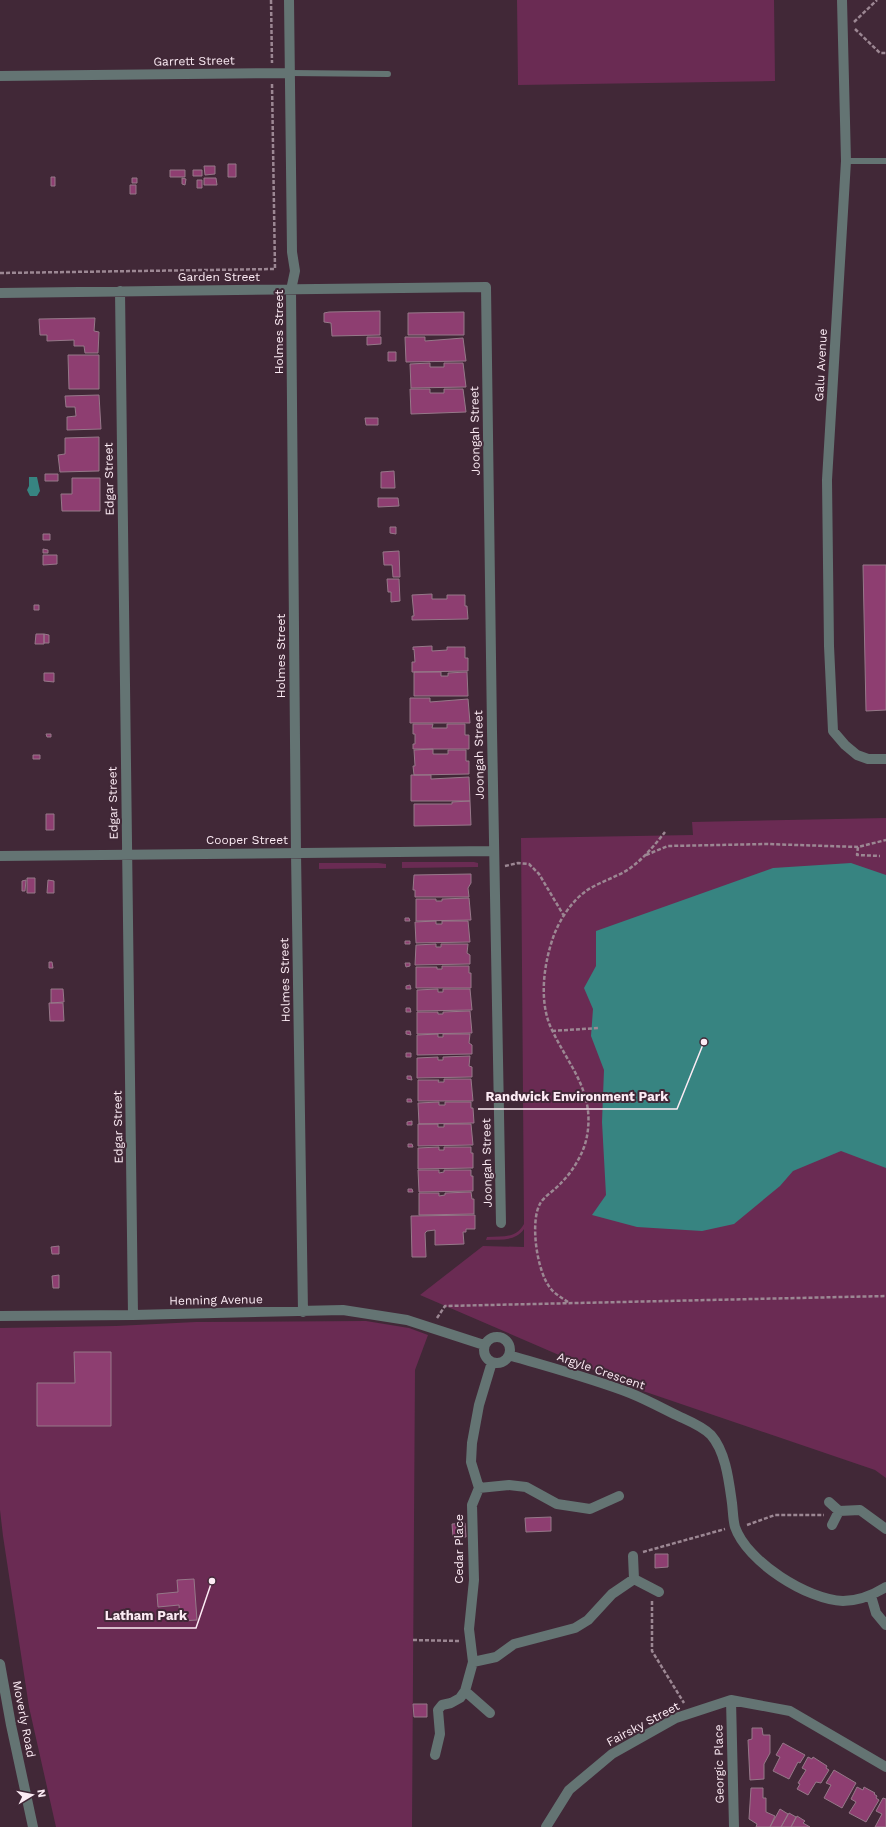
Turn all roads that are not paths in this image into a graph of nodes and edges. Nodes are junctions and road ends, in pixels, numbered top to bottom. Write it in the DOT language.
graph roads {
  1 [pos="289,0"];
  2 [pos="842,0"];
  3 [pos="290,73"];
  4 [pos="388,74"];
  5 [pos="0,76"];
  6 [pos="846,161"];
  7 [pos="886,161"];
  8 [pos="486,287"];
  9 [pos="291,290"];
  10 [pos="120,291"];
  11 [pos="0,293"];
  12 [pos="886,759"];
  13 [pos="494,851"];
  14 [pos="296,853"];
  15 [pos="127,855"];
  16 [pos="0,856"];
  17 [pos="501,1223"];
  18 [pos="303,1312"];
  19 [pos="133,1315"];
  20 [pos="0,1316"];
  21 [pos="484,1345"];
  22 [pos="509,1355"];
  23 [pos="492,1362"];
  24 [pos="479,1488"];
  25 [pos="619,1496"];
  26 [pos="829,1502"];
  27 [pos="838,1513"];
  28 [pos="832,1525"];
  29 [pos="886,1529"];
  30 [pos="633,1556"];
  31 [pos="634,1579"];
  32 [pos="886,1587"];
  33 [pos="655,1591"];
  34 [pos="871,1596"];
  35 [pos="886,1625"];
  36 [pos="473,1662"];
  37 [pos="0,1664"];
  38 [pos="465,1691"];
  39 [pos="731,1700"];
  40 [pos="490,1714"];
  41 [pos="435,1755"];
  42 [pos="886,1767"];
  43 [pos="33,1827"];
  44 [pos="546,1827"];
  45 [pos="734,1827"];
  1 -- 3 [label="street, Holmes Street"];
  2 -- 6 [label="street, Galu Avenue"];
  3 -- 4 [label="lane, Garrett Street"];
  3 -- 5 [label="street, Garrett Street"];
  3 -- 9 [label="street, Holmes Street"];
  6 -- 7 [label="lane"];
  6 -- 12 [label="street, Galu Avenue"];
  8 -- 9 [label="street, Garden Street"];
  8 -- 13 [label="street, Joongah Street"];
  9 -- 10 [label="street, Garden Street"];
  9 -- 14 [label="street, Holmes Street"];
  10 -- 11 [label="street, Garden Street"];
  10 -- 15 [label="street, Edgar Street"];
  13 -- 14 [label="street, Cooper Street"];
  13 -- 17 [label="street, Joongah Street"];
  14 -- 15 [label="street, Cooper Street"];
  14 -- 18 [label="street, Holmes Street"];
  15 -- 16 [label="street, Cooper Street"];
  15 -- 19 [label="street, Edgar Street"];
  18 -- 19 [label="street, Henning Avenue"];
  18 -- 21 [label="street, Henning Avenue"];
  19 -- 20 [label="street, Henning Avenue"];
  21 -- 22 [label="street"];
  21 -- 23 [label="street"];
  22 -- 23 [label="street"];
  22 -- 34 [label="street, Argyle Crescent"];
  23 -- 24 [label="street"];
  24 -- 25 [label="street"];
  24 -- 36 [label="street, Cedar Place"];
  26 -- 27 [label="street"];
  27 -- 28 [label="street"];
  27 -- 29 [label="street"];
  30 -- 31 [label="street"];
  31 -- 33 [label="street"];
  31 -- 36 [label="street"];
  32 -- 34 [label="street, Argyle Crescent"];
  34 -- 35 [label="street"];
  36 -- 38 [label="street, Cedar Place"];
  37 -- 43 [label="street, Moverly Road"];
  38 -- 40 [label="street"];
  38 -- 41 [label="street"];
  39 -- 42 [label="street, Fairsky Street"];
  39 -- 44 [label="street, Fairsky Street"];
  39 -- 45 [label="street, Georgic Place"];
}
